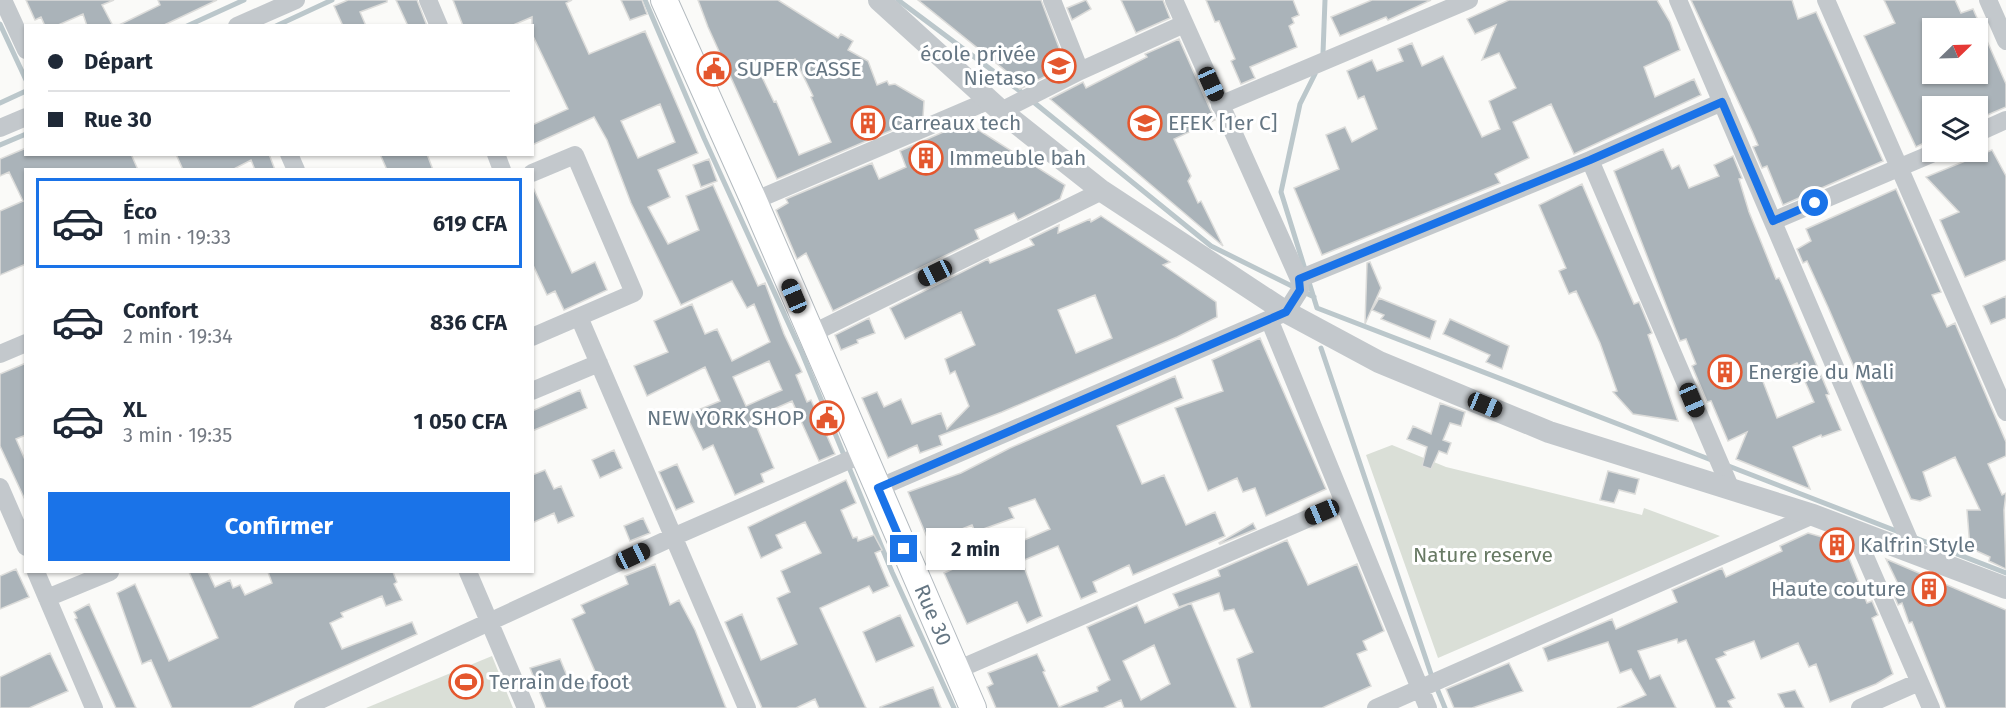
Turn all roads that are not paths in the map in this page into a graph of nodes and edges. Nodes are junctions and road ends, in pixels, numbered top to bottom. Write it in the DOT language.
graph roads {
  1 [pos="3,0"];
  2 [pos="296,0"];
  3 [pos="428,0"];
  4 [pos="664,0"];
  5 [pos="879,0"];
  6 [pos="1052,0"];
  7 [pos="1174,0"];
  8 [pos="1469,0"];
  9 [pos="1678,0"];
  10 [pos="1826,0"];
  11 [pos="1988,0"];
  12 [pos="242,24"];
  13 [pos="438,24"];
  14 [pos="1184,24"];
  15 [pos="2006,41"];
  16 [pos="24,46"];
  17 [pos="1080,71"];
  18 [pos="1722,102"];
  19 [pos="995,105"];
  20 [pos="1220,105"];
  21 [pos="24,118"];
  22 [pos="2006,120"];
  23 [pos="0,128"];
  24 [pos="1988,128"];
  25 [pos="1922,158"];
  26 [pos="1590,160"];
  27 [pos="1899,168"];
  28 [pos="534,172"];
  29 [pos="1102,191"];
  30 [pos="754,201"];
  31 [pos="1773,221"];
  32 [pos="1299,279"];
  33 [pos="1277,315"];
  34 [pos="579,317"];
  35 [pos="810,334"];
  36 [pos="534,335"];
  37 [pos="24,344"];
  38 [pos="0,354"];
  39 [pos="599,363"];
  40 [pos="534,390"];
  41 [pos="2006,412"];
  42 [pos="863,454"];
  43 [pos="0,488"];
  44 [pos="878,488"];
  45 [pos="1730,488"];
  46 [pos="1344,503"];
  47 [pos="1813,516"];
  48 [pos="1854,531"];
  49 [pos="674,537"];
  50 [pos="24,542"];
  51 [pos="1915,554"];
  52 [pos="36,573"];
  53 [pos="108,573"];
  54 [pos="468,573"];
  55 [pos="2006,588"];
  56 [pos="47,598"];
  57 [pos="490,623"];
  58 [pos="957,670"];
  59 [pos="1919,682"];
  60 [pos="1428,685"];
  61 [pos="94,708"];
  62 [pos="303,708"];
  63 [pos="526,708"];
  64 [pos="747,708"];
  65 [pos="973,708"];
  66 [pos="1376,708"];
  67 [pos="1428,708"];
  68 [pos="1860,708"];
  69 [pos="1931,708"];
  1 -- 16 [label="street"];
  2 -- 12 [label="street"];
  3 -- 13 [label="street"];
  4 -- 30 [label="main road, Rue 30"];
  5 -- 19 [label="street"];
  6 -- 17 [label="street"];
  7 -- 14 [label="street"];
  8 -- 20 [label="street"];
  9 -- 18 [label="street"];
  10 -- 27 [label="street"];
  11 -- 15 [label="street"];
  14 -- 17 [label="street"];
  14 -- 20 [label="street"];
  17 -- 19 [label="street"];
  18 -- 26 [label="street"];
  18 -- 31 [label="street"];
  19 -- 29 [label="street"];
  19 -- 30 [label="street"];
  20 -- 32 [label="street"];
  21 -- 23 [label="street"];
  22 -- 24 [label="street"];
  25 -- 27 [label="street"];
  26 -- 32 [label="street"];
  26 -- 45 [label="street"];
  27 -- 31 [label="street"];
  27 -- 41 [label="street"];
  28 -- 34 [label="street"];
  29 -- 33 [label="street"];
  29 -- 35 [label="street"];
  30 -- 35 [label="main road, Rue 30"];
  31 -- 51 [label="street"];
  32 -- 33 [label="street"];
  33 -- 44 [label="street"];
  33 -- 45 [label="street"];
  33 -- 46 [label="street"];
  34 -- 36 [label="street"];
  34 -- 39 [label="street"];
  35 -- 42 [label="main road, Rue 30"];
  37 -- 38 [label="street"];
  39 -- 40 [label="street"];
  39 -- 49 [label="street"];
  42 -- 44 [label="main road, Rue 30"];
  42 -- 49 [label="street"];
  43 -- 50 [label="street"];
  44 -- 58 [label="main road, Rue 30"];
  45 -- 47 [label="street"];
  46 -- 58 [label="street"];
  46 -- 60 [label="street"];
  47 -- 48 [label="street"];
  47 -- 60 [label="street"];
  48 -- 51 [label="street"];
  48 -- 59 [label="street"];
  49 -- 57 [label="street"];
  49 -- 64 [label="street"];
  51 -- 55 [label="street"];
  52 -- 56 [label="street"];
  53 -- 56 [label="street"];
  54 -- 57 [label="street"];
  56 -- 61 [label="street"];
  57 -- 62 [label="street"];
  57 -- 63 [label="street"];
  58 -- 65 [label="main road, Rue 30"];
  59 -- 68 [label="street"];
  59 -- 69 [label="street"];
  60 -- 66 [label="street"];
  60 -- 67 [label="street"];
}
